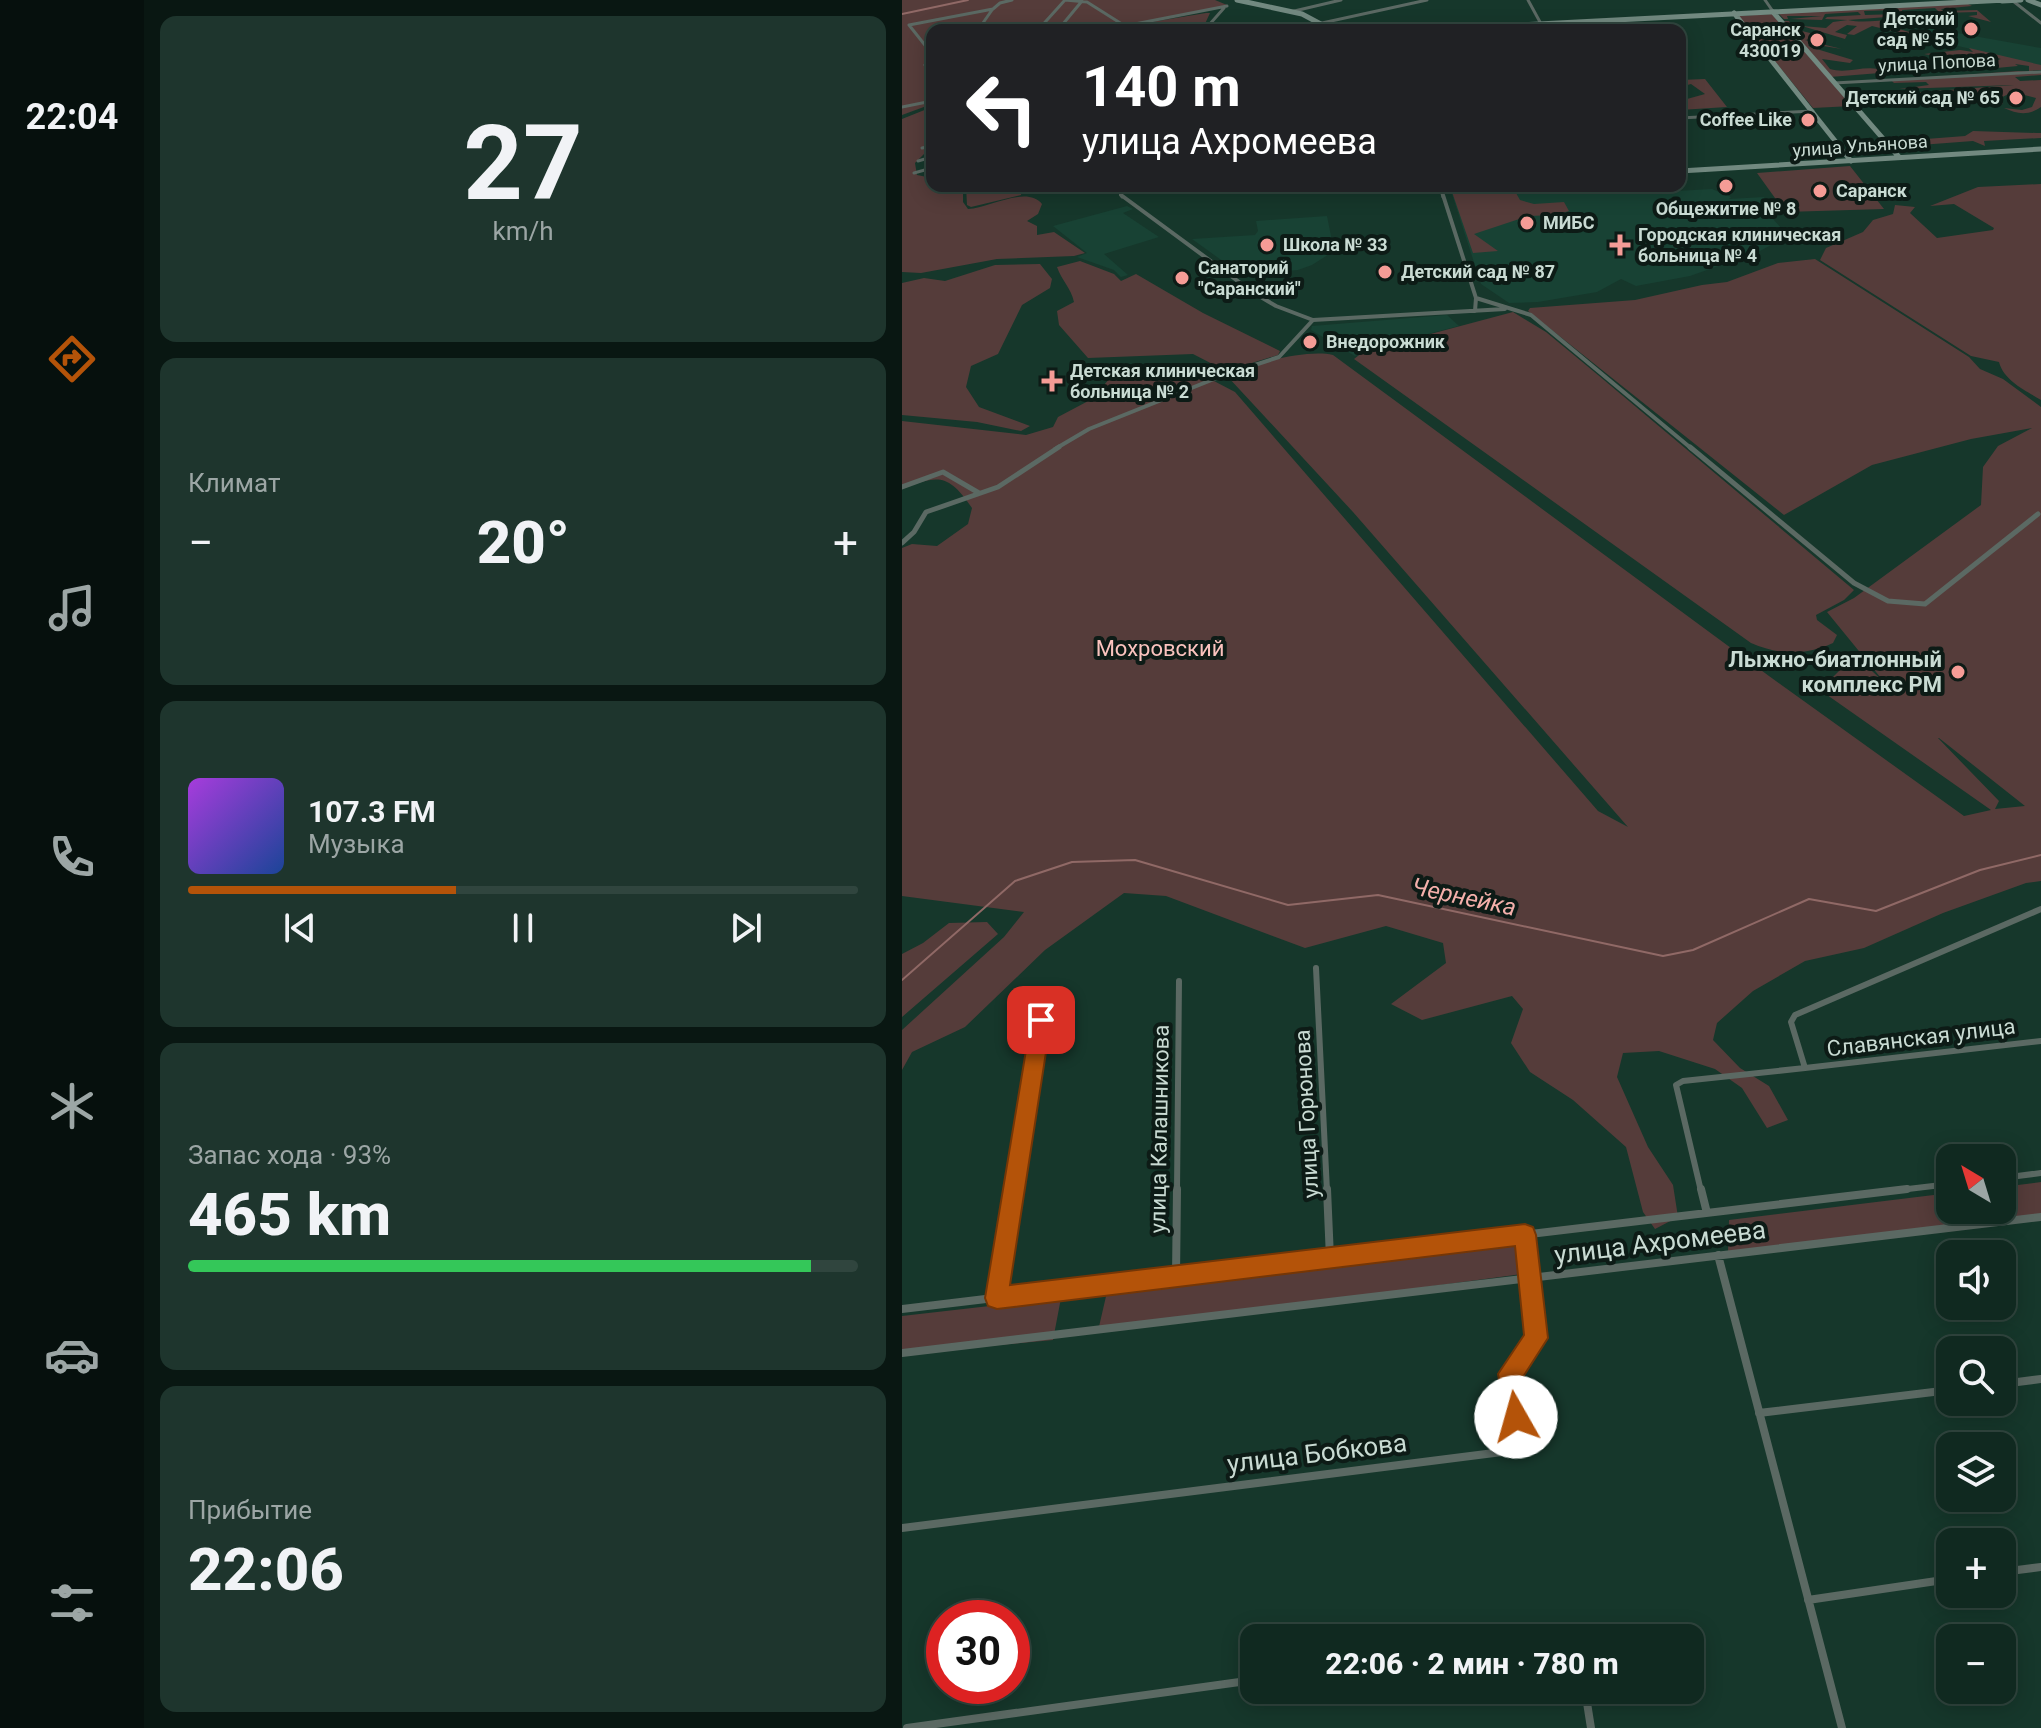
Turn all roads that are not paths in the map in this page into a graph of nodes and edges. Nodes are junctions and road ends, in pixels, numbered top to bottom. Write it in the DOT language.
graph roads {
  1 [pos="1012,0"];
  2 [pos="1237,0"];
  3 [pos="1341,0"];
  4 [pos="1427,0"];
  5 [pos="1528,0"];
  6 [pos="1765,0"];
  7 [pos="2004,0"];
  8 [pos="2021,0"];
  9 [pos="2028,0"];
  10 [pos="1082,1"];
  11 [pos="1945,1"];
  12 [pos="2013,1"];
  13 [pos="2041,5"];
  14 [pos="993,9"];
  15 [pos="1773,11"];
  16 [pos="1290,12"];
  17 [pos="1734,13"];
  18 [pos="1324,23"];
  19 [pos="1540,23"];
  20 [pos="2041,23"];
  21 [pos="983,24"];
  22 [pos="1043,24"];
  23 [pos="1063,24"];
  24 [pos="1122,24"];
  25 [pos="1135,24"];
  26 [pos="1210,24"];
  27 [pos="1319,24"];
  28 [pos="1517,24"];
  29 [pos="1523,24"];
  30 [pos="923,43"];
  31 [pos="926,43"];
  32 [pos="926,47"];
  33 [pos="2041,72"];
  34 [pos="1834,83"];
  35 [pos="926,102"];
  36 [pos="902,107"];
  37 [pos="1813,111"];
  38 [pos="1686,118"];
  39 [pos="926,147"];
  40 [pos="922,148"];
  41 [pos="2041,149"];
  42 [pos="1899,157"];
  43 [pos="926,159"];
  44 [pos="918,161"];
  45 [pos="1851,161"];
  46 [pos="926,170"];
  47 [pos="1686,171"];
  48 [pos="914,173"];
  49 [pos="1120,192"];
  50 [pos="1442,192"];
  51 [pos="1476,298"];
  52 [pos="1513,308"];
  53 [pos="1475,311"];
  54 [pos="1313,320"];
  55 [pos="902,487"];
  56 [pos="979,493"];
  57 [pos="2038,514"];
  58 [pos="902,543"];
  59 [pos="2041,909"];
  60 [pos="1316,968"];
  61 [pos="1179,981"];
  62 [pos="1045,989"];
  63 [pos="2041,1041"];
  64 [pos="1805,1068"];
  65 [pos="2041,1173"];
  66 [pos="2016,1176"];
  67 [pos="1936,1186"];
  68 [pos="1707,1213"];
  69 [pos="2041,1217"];
  70 [pos="1525,1235"];
  71 [pos="1718,1255"];
  72 [pos="1330,1258"];
  73 [pos="1176,1277"];
  74 [pos="1530,1278"];
  75 [pos="997,1298"];
  76 [pos="902,1309"];
  77 [pos="902,1353"];
  78 [pos="2041,1379"];
  79 [pos="2016,1382"];
  80 [pos="1936,1392"];
  81 [pos="1759,1413"];
  82 [pos="902,1528"];
  83 [pos="2041,1567"];
  84 [pos="2016,1570"];
  85 [pos="1936,1581"];
  86 [pos="1808,1600"];
  87 [pos="1240,1682"];
  88 [pos="1587,1704"];
  89 [pos="907,1728"];
  90 [pos="1591,1728"];
  91 [pos="1842,1728"];
  1 -- 14 [label="street"];
  2 -- 16 [label="main road"];
  3 -- 16 [label="street"];
  4 -- 18 [label="street"];
  5 -- 19 [label="street"];
  6 -- 15 [label="street"];
  7 -- 11 [label="main road"];
  7 -- 12 [label="main road"];
  8 -- 12 [label="main road"];
  9 -- 13 [label="main road"];
  10 -- 22 [label="street"];
  10 -- 23 [label="street"];
  10 -- 24 [label="street"];
  11 -- 15 [label="main road"];
  12 -- 20 [label="street"];
  14 -- 21 [label="street"];
  14 -- 30 [label="street"];
  15 -- 17 [label="main road"];
  15 -- 34 [label="main road"];
  16 -- 18 [label="main road"];
  17 -- 19 [label="main road"];
  17 -- 37 [label="main road"];
  18 -- 27 [label="street"];
  19 -- 28 [label="main road"];
  19 -- 29 [label="main road"];
  25 -- 26 [label="street"];
  30 -- 31 [label="street"];
  30 -- 32 [label="street"];
  33 -- 34 [label="street, улица Попова"];
  34 -- 42 [label="main road"];
  35 -- 36 [label="street"];
  37 -- 38 [label="street"];
  37 -- 45 [label="main road"];
  39 -- 40 [label="street"];
  41 -- 42 [label="main road, улица Ульянова"];
  42 -- 45 [label="main road, улица Ульянова"];
  43 -- 44 [label="street"];
  45 -- 47 [label="main road, улица Ульянова"];
  46 -- 48 [label="street"];
  49 -- 54 [label="street"];
  50 -- 51 [label="street"];
  51 -- 52 [label="street"];
  51 -- 53 [label="street"];
  52 -- 53 [label="street"];
  52 -- 57 [label="street"];
  53 -- 54 [label="street"];
  54 -- 56 [label="street"];
  55 -- 56 [label="street"];
  56 -- 58 [label="street"];
  59 -- 64 [label="street"];
  60 -- 72 [label="street, улица Горюнова"];
  61 -- 73 [label="street, улица Калашникова"];
  62 -- 75 [label="street"];
  63 -- 64 [label="street, Славянская улица"];
  64 -- 68 [label="street, Славянская улица"];
  65 -- 66 [label="street"];
  67 -- 68 [label="street, улица Ахромеева"];
  68 -- 70 [label="street, улица Ахромеева"];
  69 -- 71 [label="street, улица Ахромеева"];
  70 -- 72 [label="street, улица Ахромеева"];
  70 -- 74 [label="street, улица Бобкова"];
  71 -- 74 [label="street, улица Ахромеева"];
  71 -- 81 [label="street"];
  72 -- 73 [label="street, улица Ахромеева"];
  73 -- 75 [label="street, улица Ахромеева"];
  74 -- 77 [label="street, улица Ахромеева"];
  74 -- 82 [label="street, улица Бобкова"];
  75 -- 76 [label="street, улица Ахромеева"];
  78 -- 79 [label="street"];
  80 -- 81 [label="street"];
  81 -- 86 [label="street"];
  83 -- 84 [label="street"];
  85 -- 86 [label="street"];
  86 -- 91 [label="street"];
  87 -- 89 [label="street"];
  88 -- 90 [label="street"];
}
